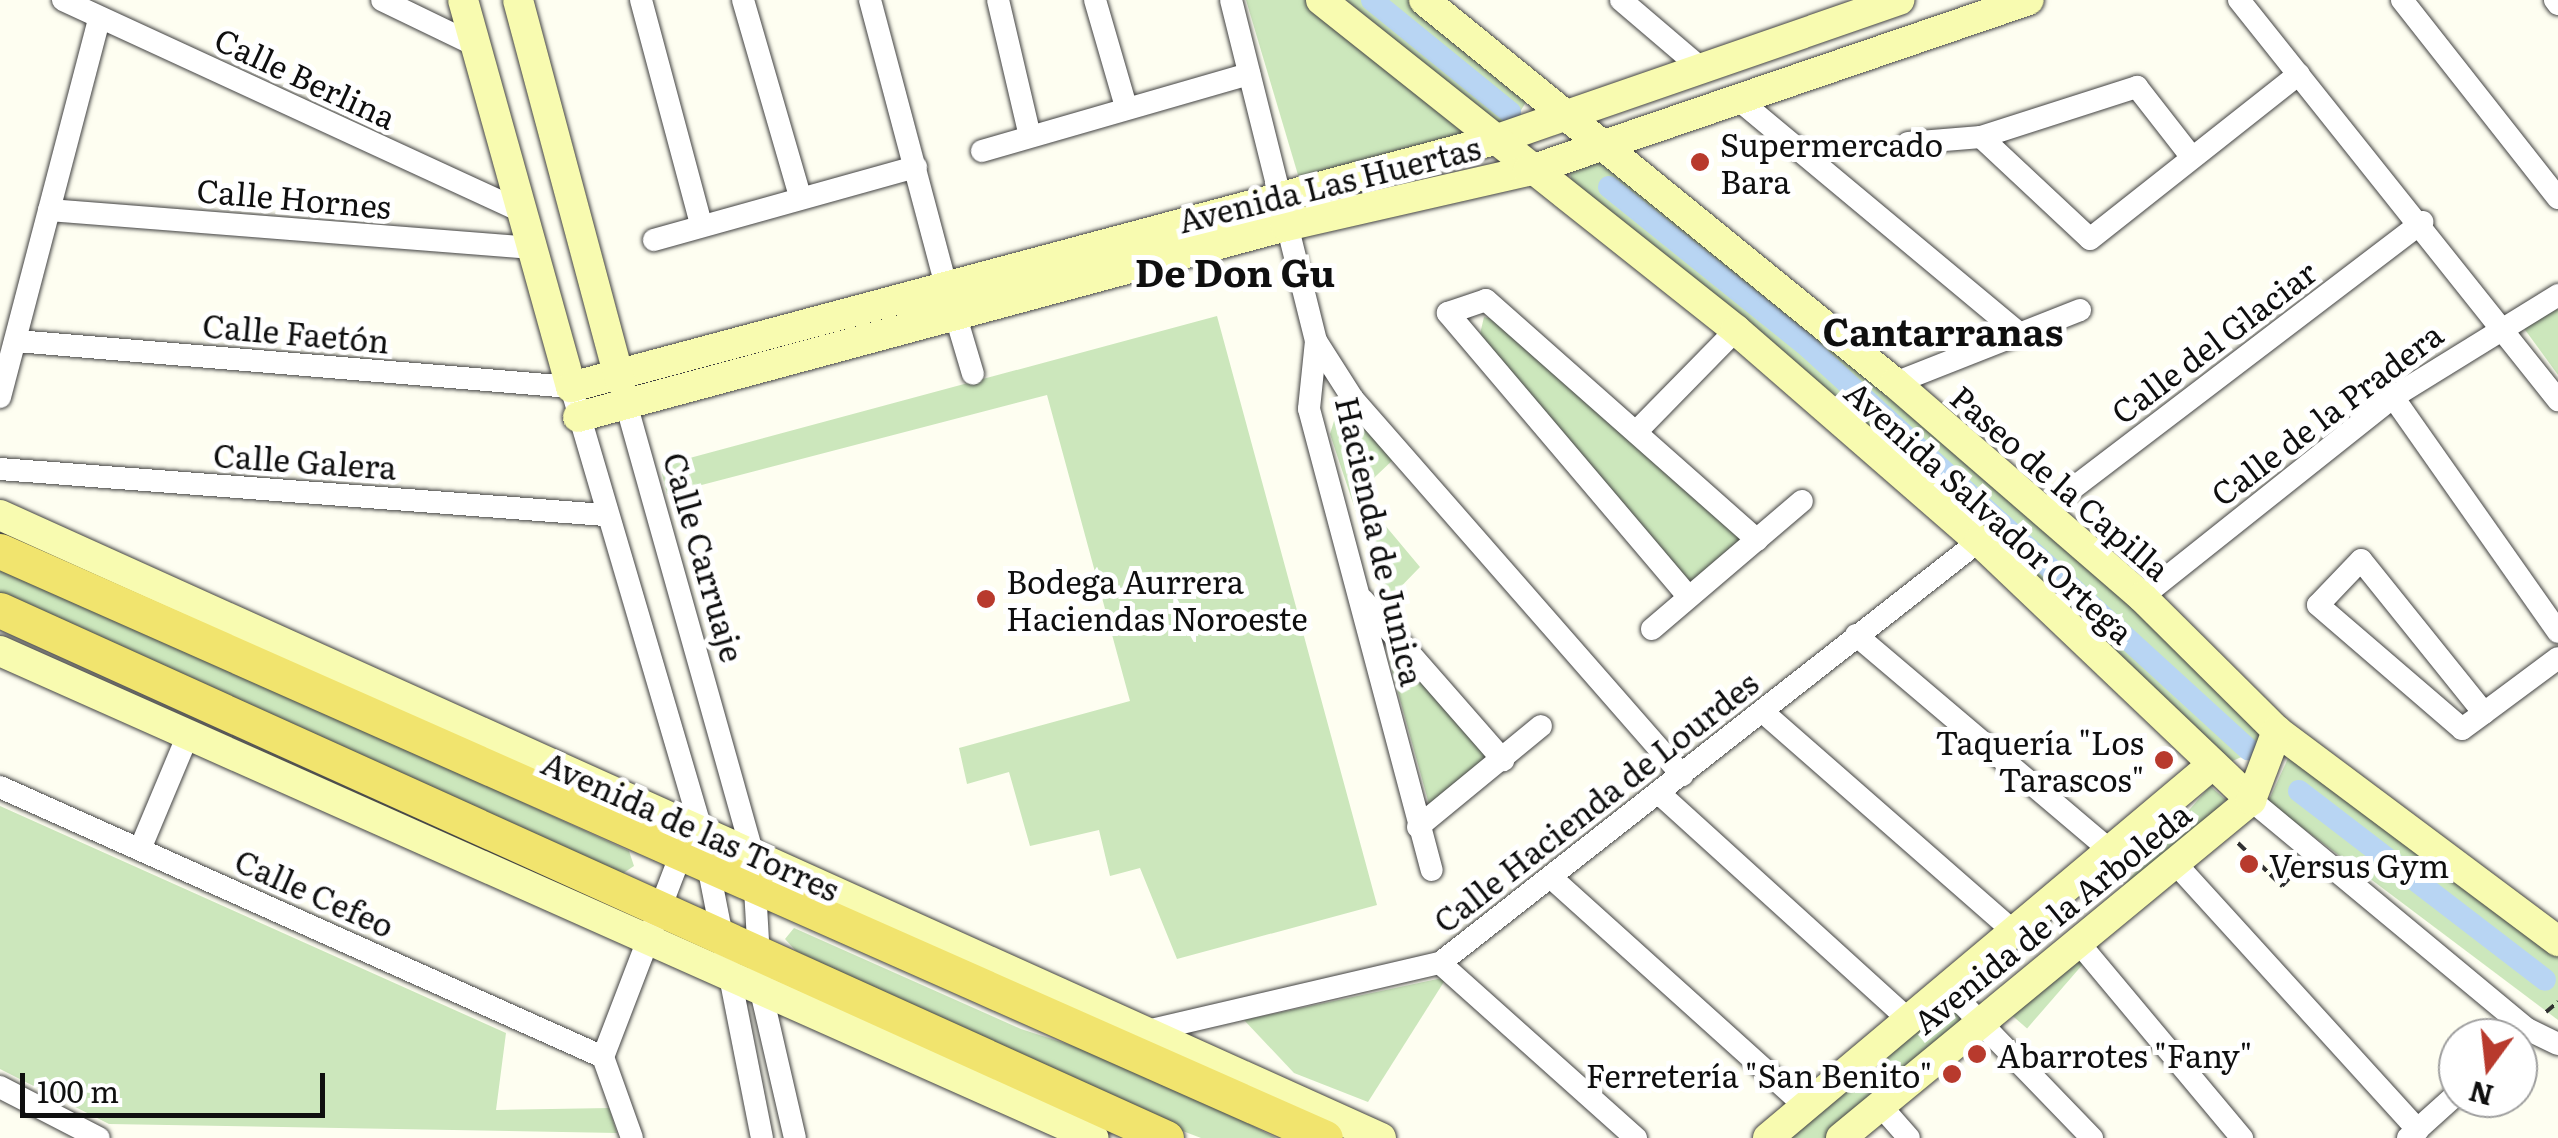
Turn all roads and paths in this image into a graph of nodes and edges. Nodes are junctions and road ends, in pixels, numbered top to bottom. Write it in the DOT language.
graph roads {
  1 [pos="63,0"];
  2 [pos="382,0"];
  3 [pos="464,0"];
  4 [pos="518,0"];
  5 [pos="641,0"];
  6 [pos="743,0"];
  7 [pos="870,0"];
  8 [pos="998,0"];
  9 [pos="1095,0"];
  10 [pos="1231,0"];
  11 [pos="1321,0"];
  12 [pos="1424,0"];
  13 [pos="1621,0"];
  14 [pos="1898,0"];
  15 [pos="2029,0"];
  16 [pos="2239,0"];
  17 [pos="2402,0"];
  18 [pos="99,18"];
  19 [pos="475,44"];
  20 [pos="1704,71"];
  21 [pos="1249,74"];
  22 [pos="2299,74"];
  23 [pos="1739,100"];
  24 [pos="1126,106"];
  25 [pos="1570,111"];
  26 [pos="1030,136"];
  27 [pos="1981,137"];
  28 [pos="1495,140"];
  29 [pos="1607,143"];
  30 [pos="1908,143"];
  31 [pos="982,152"];
  32 [pos="2190,156"];
  33 [pos="916,167"];
  34 [pos="1528,171"];
  35 [pos="800,196"];
  36 [pos="2558,198"];
  37 [pos="49,210"];
  38 [pos="523,212"];
  39 [pos="1282,213"];
  40 [pos="2422,222"];
  41 [pos="701,224"];
  42 [pos="654,240"];
  43 [pos="533,248"];
  44 [pos="946,286"];
  45 [pos="2558,294"];
  46 [pos="2080,310"];
  47 [pos="956,317"];
  48 [pos="2499,323"];
  49 [pos="1736,330"];
  50 [pos="2020,334"];
  51 [pos="16,341"];
  52 [pos="1316,341"];
  53 [pos="973,374"];
  54 [pos="1895,383"];
  55 [pos="624,394"];
  56 [pos="0,396"];
  57 [pos="2392,397"];
  58 [pos="1353,399"];
  59 [pos="2558,400"];
  60 [pos="575,402"];
  61 [pos="1309,409"];
  62 [pos="1636,432"];
  63 [pos="0,469"];
  64 [pos="1802,501"];
  65 [pos="2043,511"];
  66 [pos="605,514"];
  67 [pos="0,515"];
  68 [pos="1756,540"];
  69 [pos="1978,541"];
  70 [pos="0,551"];
  71 [pos="1357,594"];
  72 [pos="1687,595"];
  73 [pos="2142,596"];
  74 [pos="0,610"];
  75 [pos="1652,628"];
  76 [pos="2558,632"];
  77 [pos="1856,635"];
  78 [pos="0,651"];
  79 [pos="2558,658"];
  80 [pos="1763,712"];
  81 [pos="2484,714"];
  82 [pos="1541,726"];
  83 [pos="2277,731"];
  84 [pos="188,734"];
  85 [pos="1503,760"];
  86 [pos="2213,764"];
  87 [pos="1682,775"];
  88 [pos="0,787"];
  89 [pos="1661,795"];
  90 [pos="2251,800"];
  91 [pos="2221,825"];
  92 [pos="1418,827"];
  93 [pos="688,841"];
  94 [pos="140,848"];
  95 [pos="2314,852"];
  96 [pos="2114,853"];
  97 [pos="2175,863"];
  98 [pos="708,867"];
  99 [pos="753,870"];
  100 [pos="1432,870"];
  101 [pos="1554,881"];
  102 [pos="660,904"];
  103 [pos="717,930"];
  104 [pos="2017,934"];
  105 [pos="650,941"];
  106 [pos="2558,941"];
  107 [pos="2078,942"];
  108 [pos="757,948"];
  109 [pos="1440,963"];
  110 [pos="725,973"];
  111 [pos="1949,990"];
  112 [pos="762,991"];
  113 [pos="1980,1018"];
  114 [pos="2505,1018"];
  115 [pos="1910,1022"];
  116 [pos="1148,1031"];
  117 [pos="603,1057"];
  118 [pos="0,1087"];
  119 [pos="1879,1104"];
  120 [pos="1804,1105"];
  121 [pos="2438,1111"];
  122 [pos="2413,1134"];
  123 [pos="100,1138"];
  124 [pos="632,1138"];
  125 [pos="762,1138"];
  126 [pos="795,1138"];
  127 [pos="1094,1138"];
  128 [pos="1166,1138"];
  129 [pos="1325,1138"];
  130 [pos="1381,1138"];
  131 [pos="1636,1138"];
  132 [pos="1768,1138"];
  133 [pos="1841,1138"];
  134 [pos="1909,1138"];
  135 [pos="2092,1138"];
  136 [pos="2242,1138"];
  1 -- 18 [label="street, Calle Berlina"];
  2 -- 19 [label="street"];
  3 -- 19 [label="street"];
  4 -- 55 [label="street, Calle Carruaje"];
  5 -- 41 [label="street"];
  6 -- 35 [label="street"];
  7 -- 33 [label="street"];
  8 -- 26 [label="street"];
  9 -- 24 [label="street"];
  10 -- 21 [label="street, Hacienda de Junica"];
  11 -- 28 [label="street, Avenida Salvador Ortega"];
  12 -- 25 [label="street, Paseo de la Capilla"];
  13 -- 20 [label="street"];
  14 -- 20 [label="street, Avenida Las Huertas"];
  15 -- 23 [label="street, Avenida Las Huertas"];
  16 -- 22 [label="street"];
  17 -- 36 [label="street"];
  18 -- 37 [label="street"];
  18 -- 38 [label="street, Calle Berlina"];
  19 -- 38 [label="street"];
  20 -- 25 [label="street, Avenida Las Huertas"];
  21 -- 24 [label="street"];
  21 -- 39 [label="street, Hacienda de Junica"];
  22 -- 32 [label="street"];
  22 -- 40 [label="street"];
  23 -- 29 [label="street, Avenida Las Huertas"];
  23 -- 50 [label="street"];
  24 -- 26 [label="street"];
  25 -- 28 [label="street, Avenida Las Huertas"];
  25 -- 29 [label="street, Paseo de la Capilla"];
  26 -- 31 [label="street"];
  27 -- 30 [label="street"];
  27 -- 32 [label="street"];
  27 -- 32 [label="street"];
  28 -- 34 [label="street, Avenida Salvador Ortega"];
  28 -- 39 [label="street, Avenida Las Huertas"];
  29 -- 34 [label="street, Avenida Las Huertas"];
  29 -- 54 [label="street, Paseo de la Capilla"];
  33 -- 35 [label="street"];
  33 -- 44 [label="street"];
  34 -- 39 [label="street, Avenida Las Huertas"];
  34 -- 49 [label="street, Avenida Salvador Ortega"];
  35 -- 41 [label="street"];
  37 -- 43 [label="street, Calle Hornes"];
  37 -- 51 [label="street"];
  38 -- 43 [label="street"];
  39 -- 44 [label="street, Avenida Las Huertas"];
  39 -- 47 [label="street, Avenida Las Huertas"];
  39 -- 52 [label="street, Hacienda de Junica"];
  40 -- 48 [label="street"];
  40 -- 65 [label="street, Calle del Glaciar"];
  41 -- 42 [label="street"];
  43 -- 60 [label="street"];
  44 -- 55 [label="street, Avenida Las Huertas"];
  45 -- 48 [label="street, Calle de la Pradera"];
  46 -- 50 [label="street"];
  47 -- 53 [label="street"];
  47 -- 55 [label="street, Avenida Las Huertas"];
  48 -- 57 [label="street, Calle de la Pradera"];
  48 -- 59 [label="street"];
  49 -- 62 [label="street"];
  49 -- 69 [label="street, Avenida Salvador Ortega"];
  50 -- 54 [label="street"];
  51 -- 56 [label="street"];
  51 -- 60 [label="street, Calle Faetón"];
  52 -- 58 [label="street"];
  52 -- 61 [label="street, Hacienda de Junica"];
  54 -- 65 [label="street, Paseo de la Capilla"];
  55 -- 60 [label="street, Avenida Las Huertas"];
  55 -- 99 [label="street, Calle Carruaje"];
  57 -- 73 [label="street, Calle de la Pradera"];
  57 -- 76 [label="street"];
  58 -- 61 [label="street"];
  58 -- 87 [label="street"];
  60 -- 66 [label="street"];
  61 -- 71 [label="street, Hacienda de Junica"];
  62 -- 68 [label="street"];
  62 -- 72 [label="street"];
  63 -- 66 [label="street, Calle Galera"];
  64 -- 68 [label="street"];
  65 -- 73 [label="street, Paseo de la Capilla"];
  66 -- 93 [label="street"];
  67 -- 93 [label="street, Avenida de las Torres"];
  68 -- 72 [label="street"];
  69 -- 77 [label="street, Calle Hacienda de Lourdes"];
  69 -- 86 [label="street, Avenida Salvador Ortega"];
  70 -- 93 [label="main road, Avenida de las Torres"];
  71 -- 85 [label="street"];
  71 -- 92 [label="street, Hacienda de Junica"];
  72 -- 75 [label="street"];
  73 -- 83 [label="street, Paseo de la Capilla"];
  74 -- 102 [label="main road"];
  77 -- 80 [label="street, Calle Hacienda de Lourdes"];
  77 -- 96 [label="street"];
  78 -- 84 [label="street"];
  79 -- 81 [label="street"];
  80 -- 87 [label="street, Calle Hacienda de Lourdes"];
  80 -- 104 [label="street"];
  81 -- 81 [label="street"];
  82 -- 85 [label="street"];
  83 -- 90 [label="street, Avenida de la Arboleda"];
  83 -- 106 [label="street, Paseo de la Capilla"];
  84 -- 94 [label="street"];
  84 -- 105 [label="street"];
  85 -- 92 [label="street"];
  86 -- 90 [label="street, Avenida Salvador Ortega"];
  86 -- 96 [label="street, Avenida de la Arboleda"];
  87 -- 89 [label="street, Calle Hacienda de Lourdes"];
  88 -- 94 [label="street, Calle Cefeo"];
  89 -- 101 [label="street, Calle Hacienda de Lourdes"];
  89 -- 115 [label="street"];
  90 -- 91 [label="street, Avenida de la Arboleda"];
  90 -- 95 [label="street, Avenida Salvador Ortega"];
  91 -- 95 [label="path"];
  91 -- 97 [label="street, Avenida de la Arboleda"];
  92 -- 100 [label="street, Hacienda de Junica"];
  93 -- 98 [label="main road, Avenida de las Torres"];
  93 -- 99 [label="street, Avenida de las Torres"];
  93 -- 102 [label="street"];
  94 -- 117 [label="street, Calle Cefeo"];
  95 -- 114 [label="street, Avenida Salvador Ortega"];
  96 -- 104 [label="street, Avenida de la Arboleda"];
  97 -- 107 [label="street, Avenida de la Arboleda"];
  97 -- 122 [label="street"];
  98 -- 99 [label="main road, Avenida de las Torres"];
  98 -- 103 [label="street"];
  99 -- 108 [label="street, Calle Carruaje"];
  99 -- 116 [label="street, Avenida de las Torres"];
  99 -- 129 [label="main road, Avenida de las Torres"];
  101 -- 109 [label="street, Calle Hacienda de Lourdes"];
  101 -- 120 [label="street"];
  102 -- 103 [label="main road"];
  102 -- 105 [label="street"];
  103 -- 108 [label="main road"];
  103 -- 110 [label="street"];
  104 -- 111 [label="street, Avenida de la Arboleda"];
  105 -- 110 [label="street"];
  105 -- 117 [label="street"];
  107 -- 113 [label="street, Avenida de la Arboleda"];
  107 -- 136 [label="street"];
  108 -- 112 [label="street, Calle Carruaje"];
  108 -- 128 [label="main road"];
  109 -- 116 [label="street, Calle Hacienda de Lourdes"];
  109 -- 131 [label="street"];
  110 -- 112 [label="street"];
  110 -- 125 [label="street"];
  111 -- 113 [label="street"];
  111 -- 115 [label="street, Avenida de la Arboleda"];
  112 -- 126 [label="street, Calle Carruaje"];
  112 -- 127 [label="street"];
  113 -- 119 [label="street, Avenida de la Arboleda"];
  113 -- 135 [label="street"];
  115 -- 120 [label="street, Avenida de la Arboleda"];
  116 -- 130 [label="street, Avenida de las Torres"];
  117 -- 124 [label="street"];
  118 -- 123 [label="street"];
  119 -- 133 [label="street, Avenida de la Arboleda"];
  119 -- 134 [label="street"];
  120 -- 132 [label="street, Avenida de la Arboleda"];
  121 -- 122 [label="street"];
}
